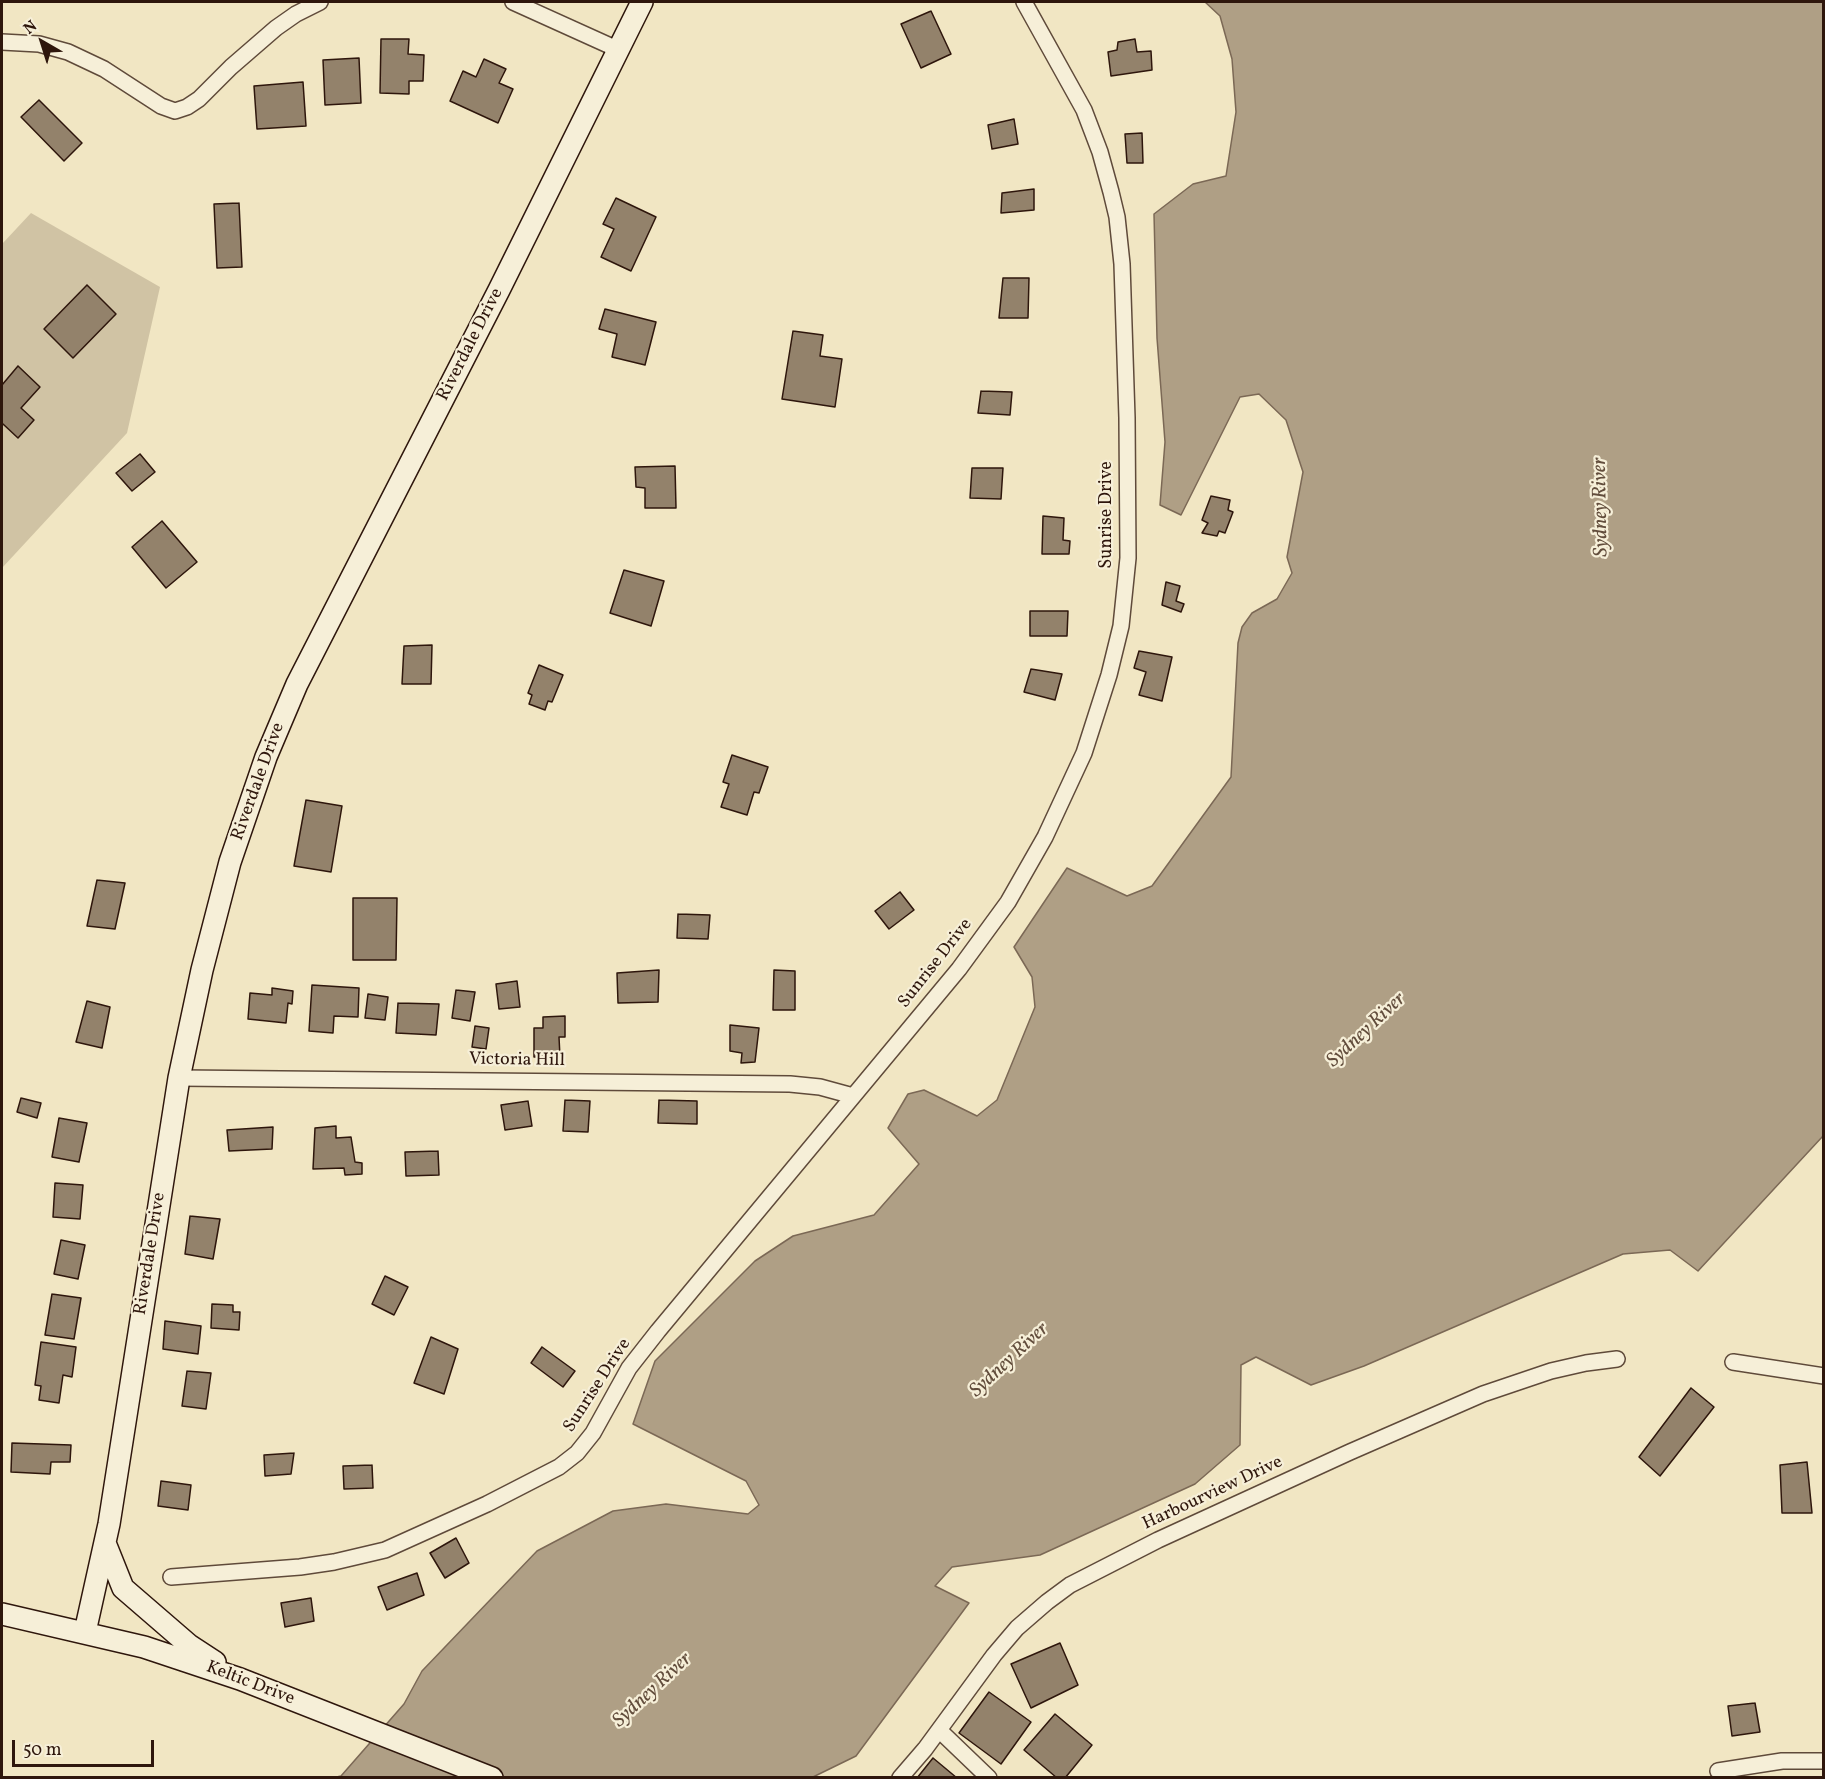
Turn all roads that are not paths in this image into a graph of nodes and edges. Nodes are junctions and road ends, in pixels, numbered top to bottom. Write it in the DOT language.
graph roads {
  1 [pos="320,2"];
  2 [pos="513,2"];
  3 [pos="642,2"];
  4 [pos="1024,2"];
  5 [pos="2,42"];
  6 [pos="618,49"];
  7 [pos="179,1078"];
  8 [pos="853,1096"];
  9 [pos="1617,1359"];
  10 [pos="1733,1362"];
  11 [pos="1824,1376"];
  12 [pos="105,1543"];
  13 [pos="171,1577"];
  14 [pos="2,1614"];
  15 [pos="86,1632"];
  16 [pos="240,1679"];
  17 [pos="939,1730"];
  18 [pos="1824,1761"];
  19 [pos="1718,1771"];
  20 [pos="492,1778"];
  21 [pos="900,1778"];
  22 [pos="989,1778"];
  1 -- 5 [label="street"];
  2 -- 6 [label="street"];
  3 -- 6 [label="main road, Riverdale Drive"];
  4 -- 8 [label="street, Sunrise Drive"];
  6 -- 7 [label="main road, Riverdale Drive"];
  7 -- 8 [label="street, Victoria Hill"];
  7 -- 12 [label="main road, Riverdale Drive"];
  8 -- 13 [label="street, Sunrise Drive"];
  9 -- 17 [label="street, Harbourview Drive"];
  10 -- 11 [label="street"];
  12 -- 15 [label="main road, Riverdale Drive"];
  12 -- 16 [label="main road"];
  14 -- 15 [label="main road, Keltic Drive"];
  15 -- 16 [label="main road, Keltic Drive"];
  16 -- 20 [label="main road, Keltic Drive"];
  17 -- 21 [label="street, Harbourview Drive"];
  17 -- 22 [label="street"];
  18 -- 19 [label="street"];
}
